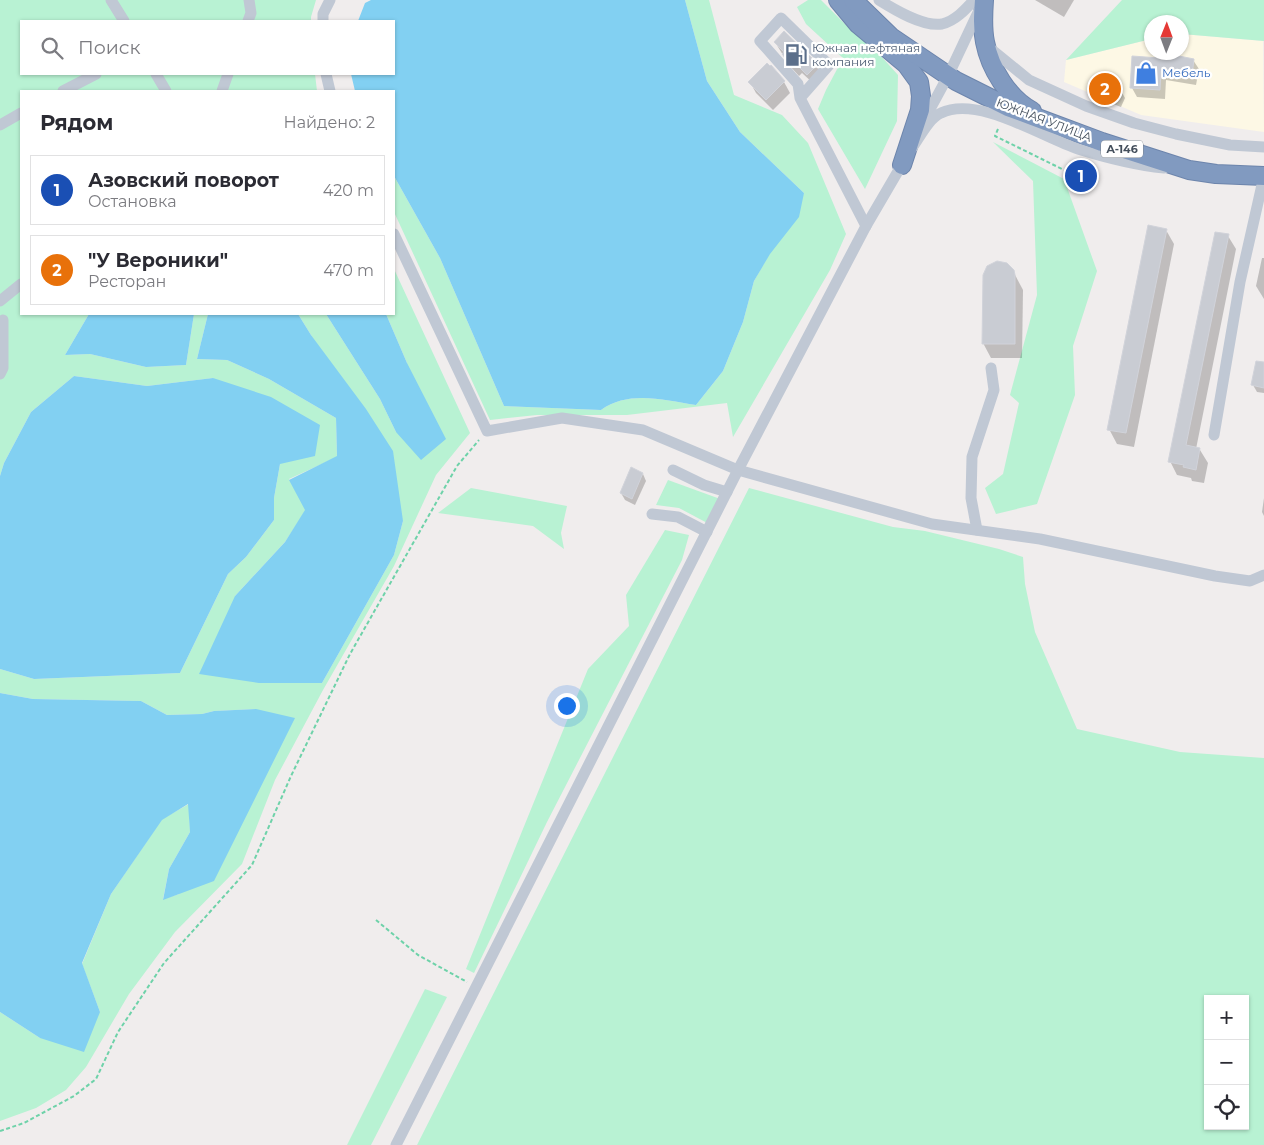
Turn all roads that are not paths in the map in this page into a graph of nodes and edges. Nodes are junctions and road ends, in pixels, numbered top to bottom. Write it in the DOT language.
graph roads {
  1 [pos="111,0"];
  2 [pos="250,0"];
  3 [pos="330,0"];
  4 [pos="838,0"];
  5 [pos="852,0"];
  6 [pos="879,0"];
  7 [pos="974,0"];
  8 [pos="984,0"];
  9 [pos="123,20"];
  10 [pos="248,20"];
  11 [pos="323,20"];
  12 [pos="985,44"];
  13 [pos="94,75"];
  14 [pos="157,75"];
  15 [pos="228,75"];
  16 [pos="326,75"];
  17 [pos="948,76"];
  18 [pos="65,90"];
  19 [pos="165,90"];
  20 [pos="222,90"];
  21 [pos="330,90"];
  22 [pos="800,98"];
  23 [pos="20,115"];
  24 [pos="0,125"];
  25 [pos="1056,125"];
  26 [pos="1264,147"];
  27 [pos="906,158"];
  28 [pos="1189,170"];
  29 [pos="1264,176"];
  30 [pos="866,226"];
  31 [pos="1258,228"];
  32 [pos="395,236"];
  33 [pos="20,285"];
  34 [pos="0,301"];
  35 [pos="1,318"];
  36 [pos="991,368"];
  37 [pos="0,374"];
  38 [pos="1214,435"];
  39 [pos="673,470"];
  40 [pos="738,470"];
  41 [pos="727,492"];
  42 [pos="652,514"];
  43 [pos="977,530"];
  44 [pos="707,532"];
  45 [pos="1264,575"];
  46 [pos="396,1145"];
  1 -- 9 [label="street"];
  2 -- 10 [label="street"];
  3 -- 11 [label="street"];
  4 -- 27 [label="highway"];
  5 -- 17 [label="highway, ЮЖНАЯ УЛИЦА / А-146"];
  6 -- 7 [label="street"];
  8 -- 12 [label="highway"];
  8 -- 17 [label="street"];
  12 -- 25 [label="highway"];
  12 -- 26 [label="street"];
  13 -- 18 [label="street"];
  14 -- 19 [label="street"];
  15 -- 20 [label="street"];
  16 -- 21 [label="street"];
  17 -- 25 [label="highway, ЮЖНАЯ УЛИЦА / А-146"];
  17 -- 27 [label="street"];
  22 -- 22 [label="street"];
  22 -- 30 [label="street"];
  23 -- 24 [label="street"];
  25 -- 28 [label="highway, ЮЖНАЯ УЛИЦА / А-146"];
  27 -- 28 [label="street"];
  27 -- 30 [label="street"];
  28 -- 29 [label="highway, ЮЖНАЯ УЛИЦА / А-146"];
  29 -- 31 [label="street"];
  30 -- 40 [label="street"];
  31 -- 38 [label="street"];
  32 -- 40 [label="street"];
  33 -- 34 [label="street"];
  35 -- 37 [label="street"];
  36 -- 43 [label="street"];
  39 -- 41 [label="street"];
  40 -- 41 [label="street"];
  40 -- 43 [label="street"];
  41 -- 44 [label="street"];
  42 -- 44 [label="street"];
  43 -- 45 [label="street"];
  44 -- 46 [label="street"];
}
